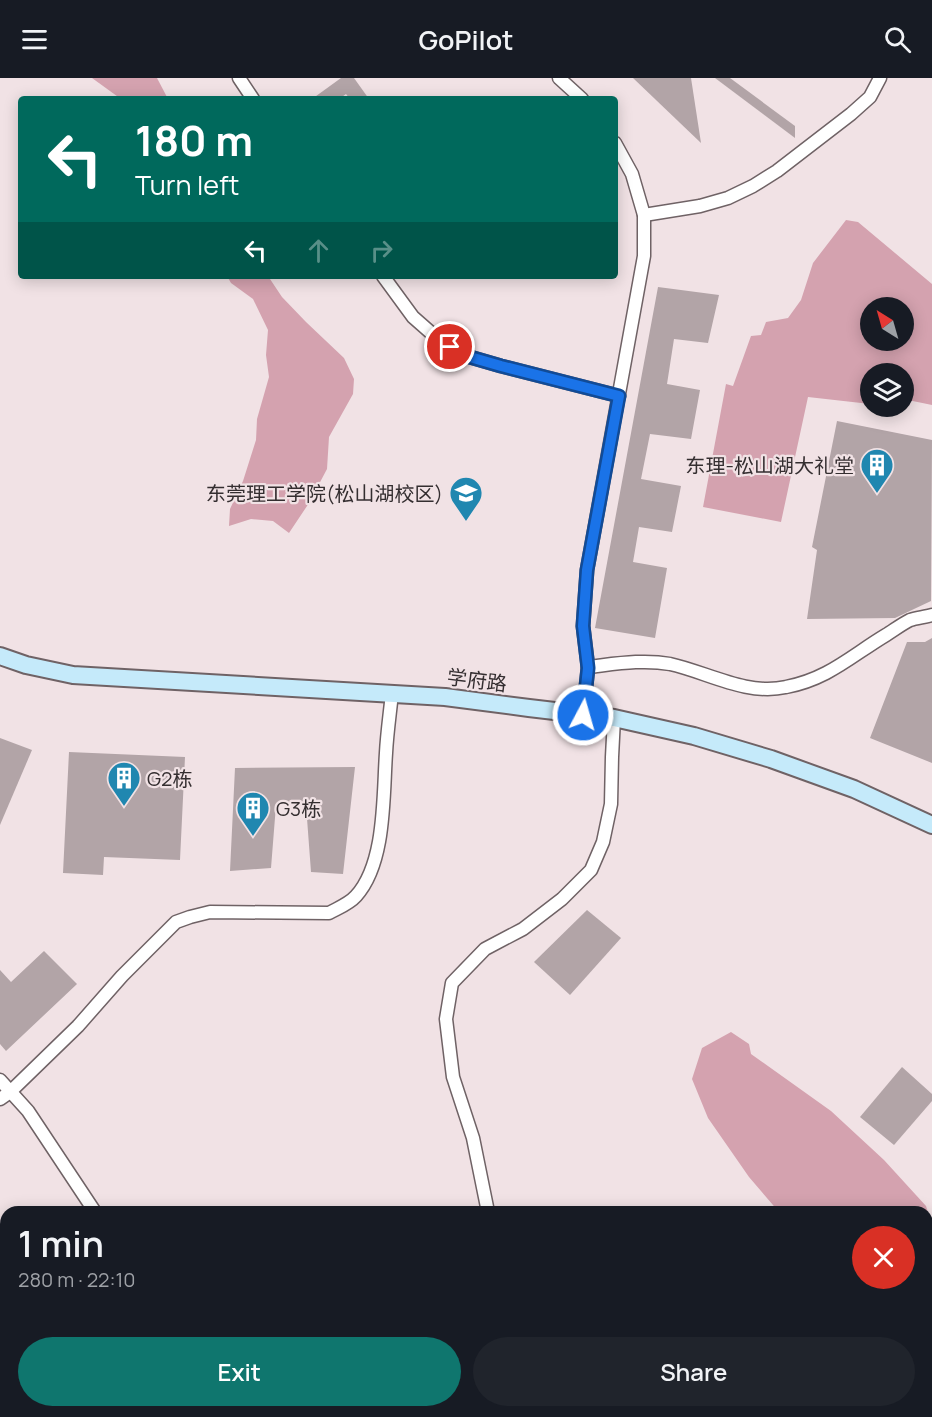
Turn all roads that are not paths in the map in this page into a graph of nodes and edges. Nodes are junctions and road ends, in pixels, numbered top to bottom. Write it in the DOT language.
graph roads {
  1 [pos="239,78"];
  2 [pos="559,78"];
  3 [pos="880,78"];
  4 [pos="251,96"];
  5 [pos="579,96"];
  6 [pos="618,148"];
  7 [pos="644,215"];
  8 [pos="385,279"];
  9 [pos="619,396"];
  10 [pos="932,615"];
  11 [pos="0,656"];
  12 [pos="588,668"];
  13 [pos="392,693"];
  14 [pos="583,715"];
  15 [pos="614,718"];
  16 [pos="932,825"];
  17 [pos="0,1080"];
  18 [pos="5,1096"];
  19 [pos="91,1206"];
  20 [pos="487,1206"];
  1 -- 4 [label="street"];
  2 -- 5 [label="street"];
  3 -- 7 [label="street"];
  6 -- 7 [label="street"];
  7 -- 9 [label="street"];
  8 -- 9 [label="street"];
  9 -- 12 [label="street"];
  10 -- 12 [label="street"];
  11 -- 13 [label="street, 学府路"];
  12 -- 14 [label="street"];
  13 -- 14 [label="street, 学府路"];
  13 -- 18 [label="street"];
  14 -- 15 [label="street, 学府路"];
  15 -- 16 [label="street, 学府路"];
  15 -- 20 [label="street"];
  17 -- 18 [label="street"];
  18 -- 19 [label="street"];
}
